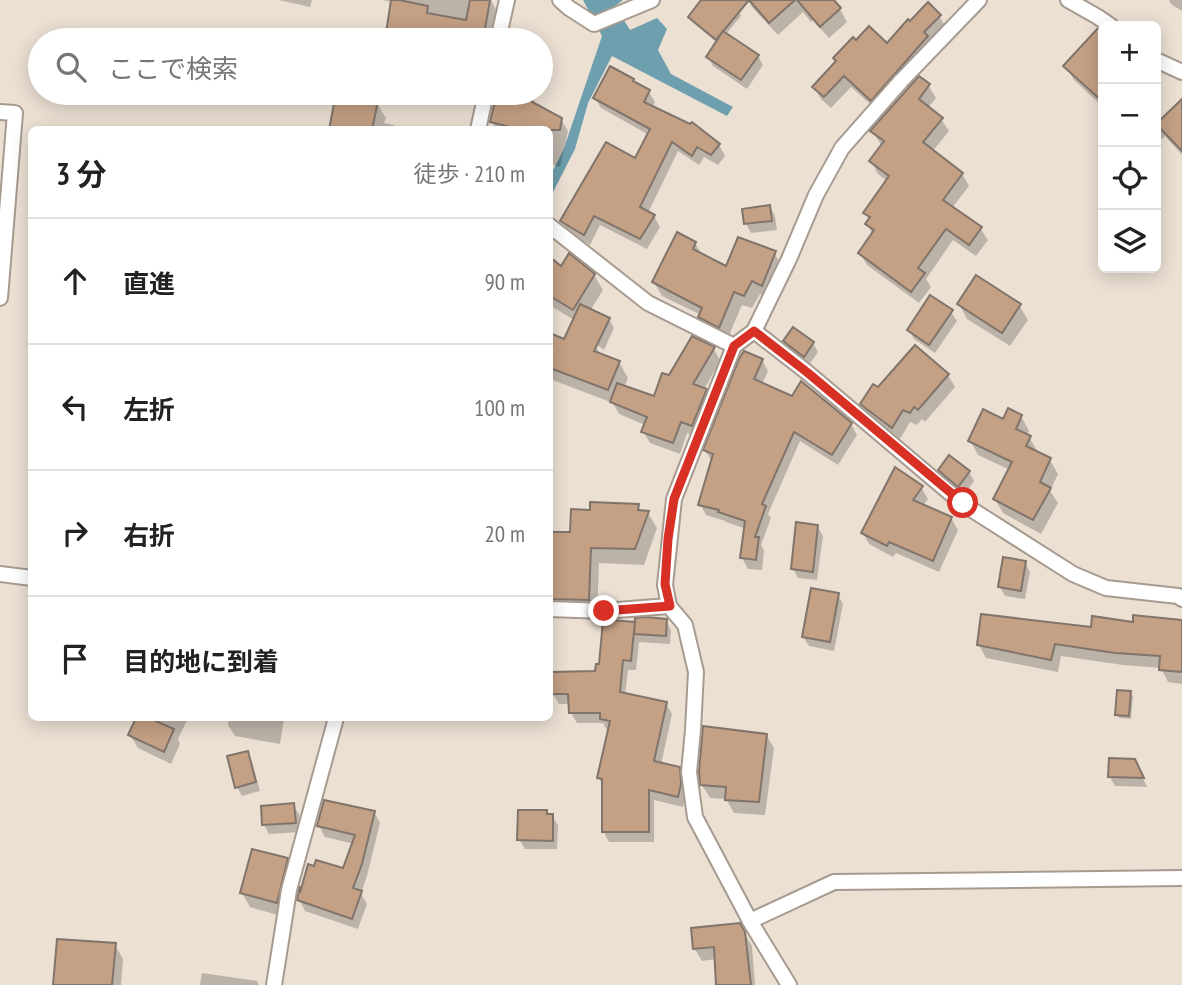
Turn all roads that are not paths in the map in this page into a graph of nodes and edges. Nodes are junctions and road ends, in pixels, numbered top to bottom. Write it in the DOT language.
graph roads {
  1 [pos="508,0"];
  2 [pos="560,0"];
  3 [pos="652,0"];
  4 [pos="979,0"];
  5 [pos="1068,0"];
  6 [pos="1104,21"];
  7 [pos="501,28"];
  8 [pos="1161,62"];
  9 [pos="1182,72"];
  10 [pos="483,105"];
  11 [pos="0,112"];
  12 [pos="479,126"];
  13 [pos="553,228"];
  14 [pos="0,298"];
  15 [pos="754,331"];
  16 [pos="734,346"];
  17 [pos="0,575"];
  18 [pos="28,578"];
  19 [pos="1182,599"];
  20 [pos="670,606"];
  21 [pos="553,609"];
  22 [pos="335,721"];
  23 [pos="1182,878"];
  24 [pos="751,921"];
  25 [pos="274,985"];
  26 [pos="789,985"];
  1 -- 7 [label="street"];
  2 -- 3 [label="street"];
  4 -- 15 [label="street"];
  5 -- 6 [label="street"];
  8 -- 9 [label="street"];
  10 -- 12 [label="street"];
  11 -- 14 [label="street"];
  13 -- 16 [label="street"];
  15 -- 16 [label="street"];
  15 -- 19 [label="street"];
  16 -- 20 [label="street"];
  17 -- 18 [label="street"];
  20 -- 21 [label="street"];
  20 -- 24 [label="street"];
  22 -- 25 [label="street"];
  23 -- 24 [label="street"];
  24 -- 26 [label="street"];
}
